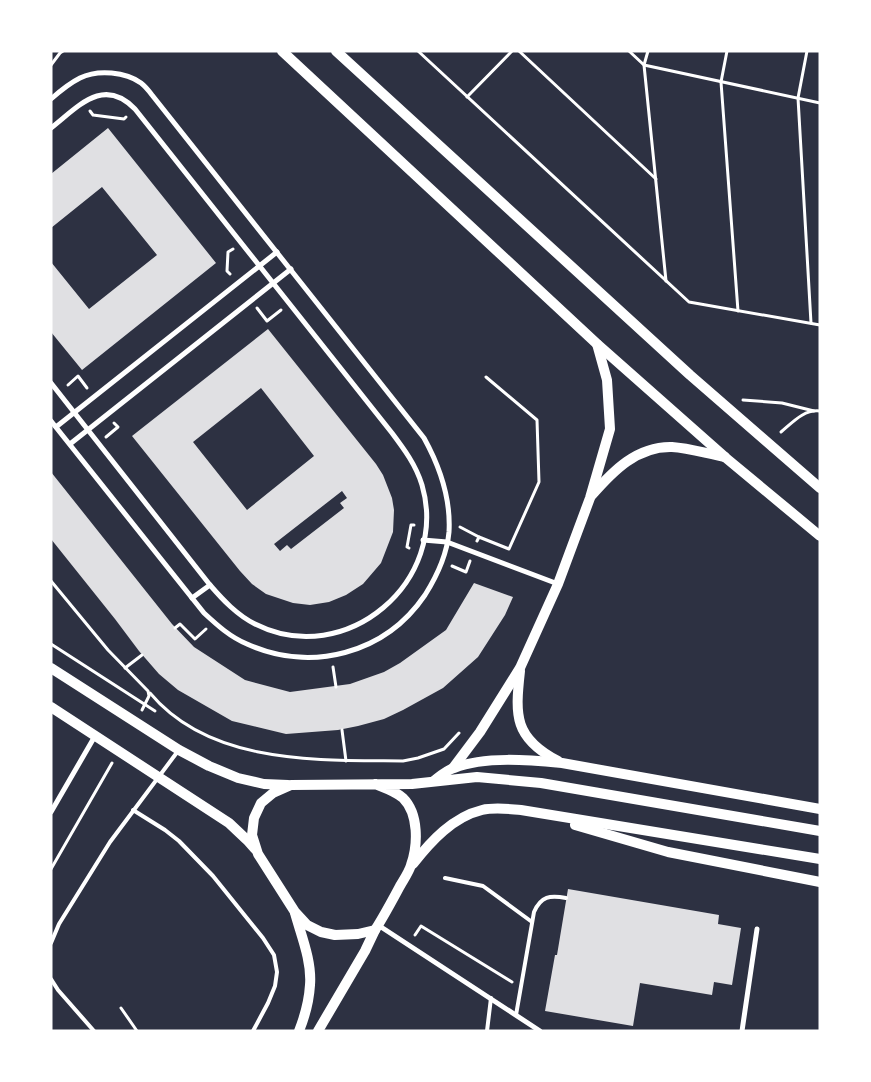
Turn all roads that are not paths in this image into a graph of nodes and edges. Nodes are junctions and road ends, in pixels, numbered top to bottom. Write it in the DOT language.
graph roads {
  1 [pos="282,51"];
  2 [pos="336,51"];
  3 [pos="51,99"];
  4 [pos="51,128"];
  5 [pos="277,252"];
  6 [pos="259,266"];
  7 [pos="291,270"];
  8 [pos="273,283"];
  9 [pos="596,343"];
  10 [pos="51,383"];
  11 [pos="74,412"];
  12 [pos="51,421"];
  13 [pos="56,427"];
  14 [pos="88,430"];
  15 [pos="70,444"];
  16 [pos="726,458"];
  17 [pos="820,488"];
  18 [pos="590,498"];
  19 [pos="820,536"];
  20 [pos="424,540"];
  21 [pos="447,542"];
  22 [pos="558,584"];
  23 [pos="210,585"];
  24 [pos="192,598"];
  25 [pos="51,668"];
  26 [pos="520,668"];
  27 [pos="51,707"];
  28 [pos="95,736"];
  29 [pos="179,750"];
  30 [pos="562,763"];
  31 [pos="453,768"];
  32 [pos="158,777"];
  33 [pos="432,782"];
  34 [pos="375,784"];
  35 [pos="292,785"];
  36 [pos="820,809"];
  37 [pos="133,810"];
  38 [pos="51,812"];
  39 [pos="541,815"];
  40 [pos="820,831"];
  41 [pos="258,854"];
  42 [pos="820,859"];
  43 [pos="411,867"];
  44 [pos="445,878"];
  45 [pos="820,882"];
  46 [pos="566,898"];
  47 [pos="294,912"];
  48 [pos="532,922"];
  49 [pos="377,927"];
  50 [pos="757,929"];
  51 [pos="51,943"];
  52 [pos="51,979"];
  53 [pos="491,998"];
  54 [pos="516,1015"];
  55 [pos="94,1031"];
  56 [pos="253,1031"];
  57 [pos="299,1031"];
  58 [pos="318,1031"];
  59 [pos="487,1031"];
  60 [pos="540,1031"];
  61 [pos="742,1031"];
  1 -- 9 [label="main road"];
  2 -- 17 [label="main road"];
  3 -- 5 [label="street"];
  4 -- 6 [label="street"];
  5 -- 6 [label="street"];
  5 -- 7 [label="street"];
  6 -- 8 [label="street"];
  6 -- 11 [label="street"];
  7 -- 8 [label="street"];
  7 -- 21 [label="street"];
  8 -- 14 [label="street"];
  8 -- 20 [label="street"];
  9 -- 16 [label="main road"];
  9 -- 18 [label="main road"];
  10 -- 11 [label="street"];
  11 -- 13 [label="street"];
  11 -- 14 [label="street"];
  12 -- 13 [label="street"];
  13 -- 15 [label="street"];
  14 -- 15 [label="street"];
  14 -- 23 [label="street"];
  15 -- 24 [label="street"];
  16 -- 18 [label="main road"];
  16 -- 19 [label="main road"];
  18 -- 22 [label="main road"];
  20 -- 21 [label="street"];
  20 -- 23 [label="street"];
  21 -- 22 [label="street"];
  21 -- 24 [label="street"];
  22 -- 26 [label="main road"];
  23 -- 24 [label="street"];
  25 -- 29 [label="main road"];
  26 -- 30 [label="main road"];
  26 -- 31 [label="main road"];
  27 -- 28 [label="main road"];
  28 -- 32 [label="main road"];
  28 -- 38 [label="street"];
  29 -- 32 [label="lane"];
  29 -- 35 [label="main road"];
  30 -- 31 [label="main road"];
  30 -- 36 [label="main road"];
  31 -- 33 [label="main road"];
  32 -- 37 [label="lane"];
  32 -- 41 [label="main road"];
  33 -- 34 [label="main road"];
  33 -- 40 [label="main road"];
  34 -- 35 [label="main road"];
  34 -- 43 [label="main road"];
  35 -- 41 [label="main road"];
  37 -- 51 [label="lane"];
  37 -- 56 [label="lane"];
  39 -- 42 [label="main road"];
  39 -- 43 [label="main road"];
  39 -- 45 [label="main road"];
  41 -- 47 [label="main road"];
  43 -- 49 [label="main road"];
  44 -- 48 [label="lane"];
  46 -- 48 [label="lane"];
  47 -- 49 [label="main road"];
  47 -- 57 [label="main road"];
  48 -- 54 [label="lane"];
  49 -- 53 [label="street"];
  49 -- 58 [label="main road"];
  50 -- 61 [label="street"];
  52 -- 55 [label="lane"];
  53 -- 54 [label="street"];
  53 -- 59 [label="lane"];
  54 -- 60 [label="street"];
}
